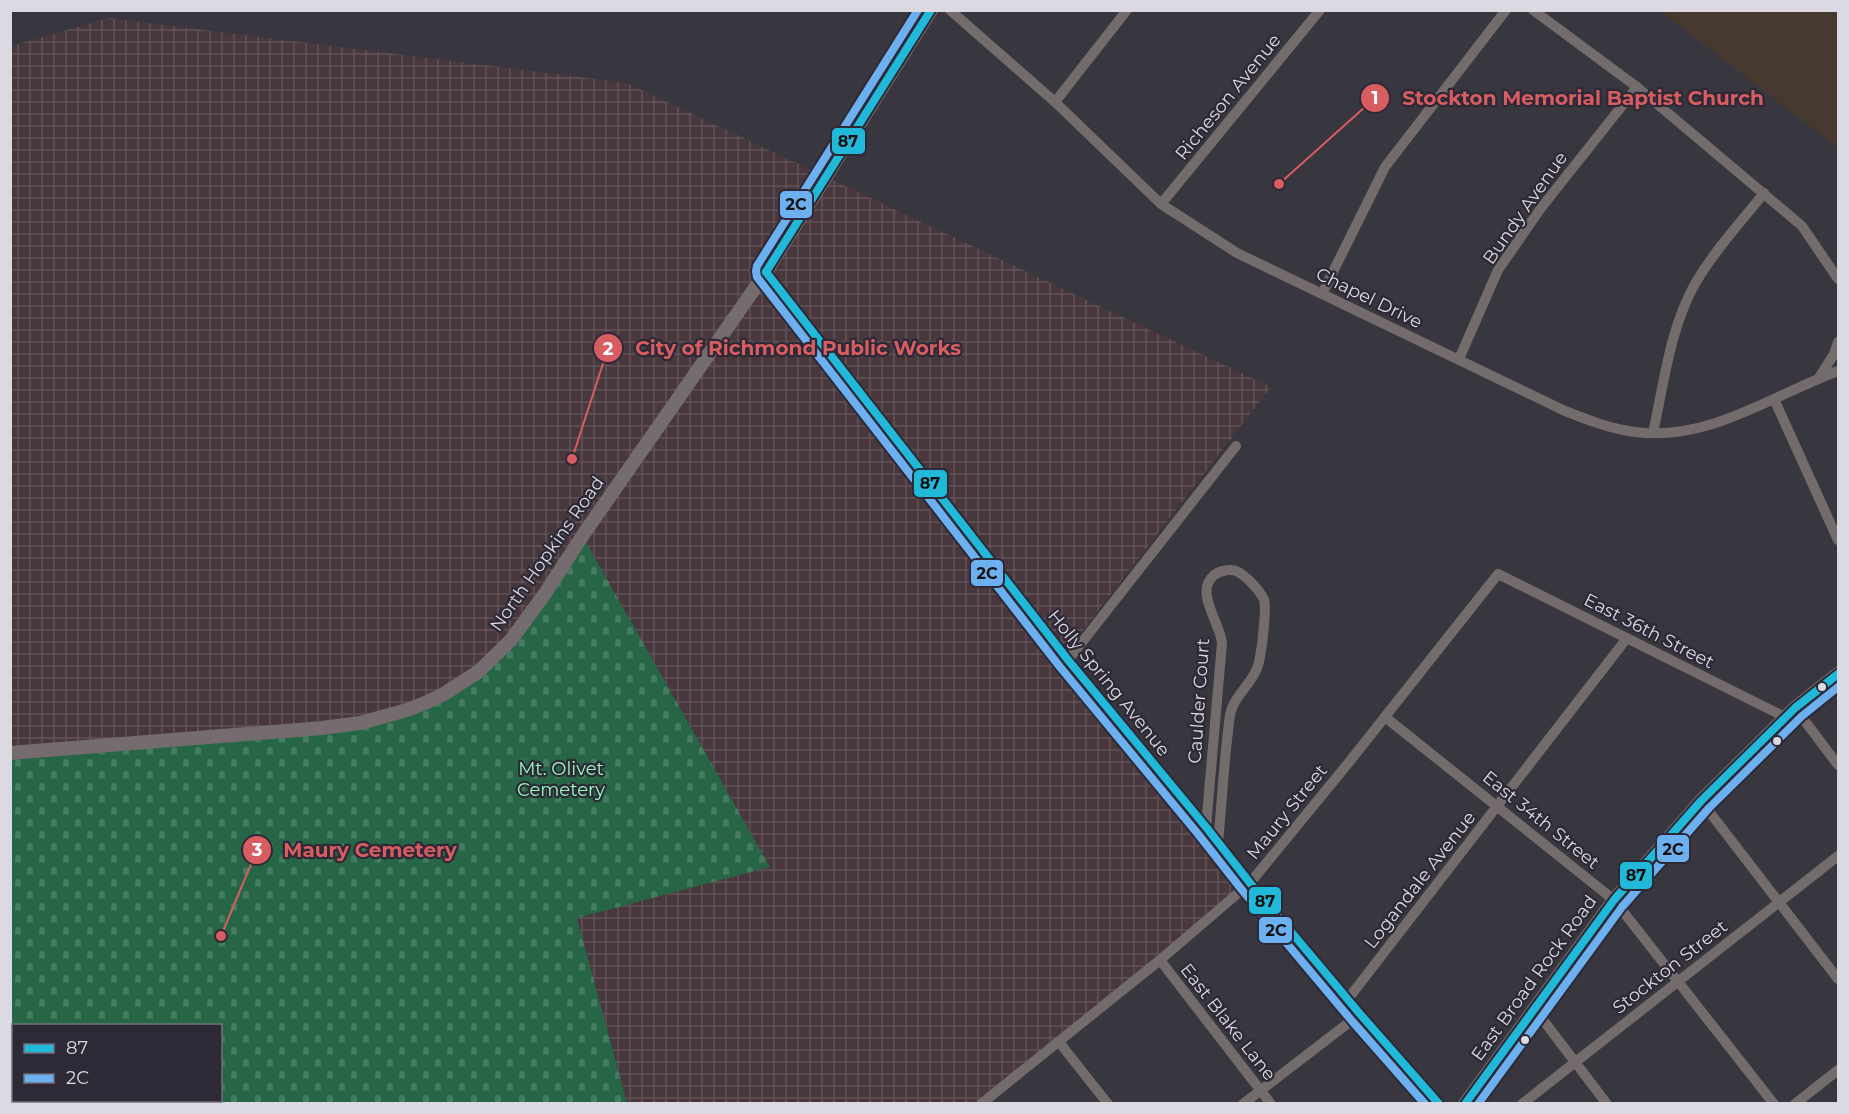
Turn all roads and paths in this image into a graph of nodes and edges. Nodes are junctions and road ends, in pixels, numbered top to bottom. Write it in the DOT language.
graph roads {
  1 [pos="931,10"];
  2 [pos="950,10"];
  3 [pos="1128,10"];
  4 [pos="1320,10"];
  5 [pos="1506,10"];
  6 [pos="1533,10"];
  7 [pos="1636,87"];
  8 [pos="1055,102"];
  9 [pos="1764,193"];
  10 [pos="1161,204"];
  11 [pos="766,272"];
  12 [pos="1839,279"];
  13 [pos="1322,294"];
  14 [pos="1839,342"];
  15 [pos="1459,359"];
  16 [pos="1839,371"];
  17 [pos="1819,378"];
  18 [pos="1774,399"];
  19 [pos="1653,433"];
  20 [pos="1236,446"];
  21 [pos="1839,540"];
  22 [pos="1498,574"];
  23 [pos="1627,638"];
  24 [pos="1068,660"];
  25 [pos="1839,674"];
  26 [pos="1790,713"];
  27 [pos="1385,717"];
  28 [pos="10,753"];
  29 [pos="1839,765"];
  30 [pos="1701,801"];
  31 [pos="1497,807"];
  32 [pos="1206,827"];
  33 [pos="1218,843"];
  34 [pos="1839,856"];
  35 [pos="1250,883"];
  36 [pos="1614,900"];
  37 [pos="1779,902"];
  38 [pos="1160,960"];
  39 [pos="1839,979"];
  40 [pos="1678,982"];
  41 [pos="1348,999"];
  42 [pos="1534,1008"];
  43 [pos="1360,1014"];
  44 [pos="1059,1042"];
  45 [pos="1574,1062"];
  46 [pos="1839,1070"];
  47 [pos="1261,1091"];
  48 [pos="1105,1103"];
  49 [pos="981,1104"];
  50 [pos="1244,1104"];
  51 [pos="1271,1104"];
  52 [pos="1439,1104"];
  53 [pos="1465,1104"];
  54 [pos="1522,1104"];
  55 [pos="1607,1104"];
  56 [pos="1774,1104"];
  57 [pos="1795,1104"];
  1 -- 11 [label="main road, North Hopkins Road"];
  2 -- 8 [label="street, Chapel Drive"];
  3 -- 8 [label="street"];
  4 -- 10 [label="street, Richeson Avenue"];
  5 -- 13 [label="street"];
  6 -- 7 [label="street"];
  7 -- 9 [label="street"];
  7 -- 15 [label="street, Bundy Avenue"];
  8 -- 10 [label="street, Chapel Drive"];
  9 -- 12 [label="street"];
  9 -- 19 [label="street"];
  10 -- 13 [label="street, Chapel Drive"];
  11 -- 24 [label="street, Holly Spring Avenue"];
  11 -- 28 [label="main road, North Hopkins Road"];
  13 -- 15 [label="street, Chapel Drive"];
  14 -- 17 [label="street"];
  15 -- 19 [label="street, Chapel Drive"];
  16 -- 17 [label="street, Chapel Drive"];
  17 -- 18 [label="street, Chapel Drive"];
  18 -- 19 [label="street, Chapel Drive"];
  18 -- 21 [label="street"];
  20 -- 24 [label="street"];
  22 -- 23 [label="street, East 36th Street"];
  22 -- 27 [label="street, Maury Street"];
  23 -- 26 [label="street, East 36th Street"];
  23 -- 31 [label="street, Logandale Avenue"];
  24 -- 32 [label="street, Holly Spring Avenue"];
  25 -- 26 [label="main road, East Broad Rock Road"];
  26 -- 29 [label="street, East 36th Street"];
  26 -- 30 [label="main road, East Broad Rock Road"];
  27 -- 31 [label="street, East 34th Street"];
  27 -- 35 [label="street, Maury Street"];
  30 -- 36 [label="main road, East Broad Rock Road"];
  30 -- 37 [label="street"];
  31 -- 36 [label="street, East 34th Street"];
  31 -- 41 [label="street, Logandale Avenue"];
  32 -- 33 [label="street, Holly Spring Avenue"];
  32 -- 33 [label="street, Caulder Court"];
  33 -- 35 [label="street, Holly Spring Avenue"];
  34 -- 37 [label="street, Stockton Street"];
  35 -- 38 [label="street, Maury Street"];
  35 -- 41 [label="street, Holly Spring Avenue"];
  36 -- 40 [label="street, East 34th Street"];
  36 -- 42 [label="main road, East Broad Rock Road"];
  37 -- 39 [label="street"];
  37 -- 40 [label="street, Stockton Street"];
  38 -- 44 [label="street, Maury Street"];
  38 -- 47 [label="street, East Blake Lane"];
  40 -- 45 [label="street, Stockton Street"];
  40 -- 56 [label="street, East 34th Street"];
  41 -- 43 [label="street, Holly Spring Avenue"];
  42 -- 45 [label="street"];
  42 -- 53 [label="main road, East Broad Rock Road"];
  43 -- 47 [label="street"];
  43 -- 52 [label="street, Holly Spring Avenue"];
  44 -- 48 [label="street"];
  44 -- 49 [label="street, Maury Street"];
  45 -- 54 [label="street, Stockton Street"];
  45 -- 55 [label="street"];
  46 -- 57 [label="street"];
  47 -- 50 [label="street"];
  47 -- 51 [label="street, East Blake Lane"];
}
